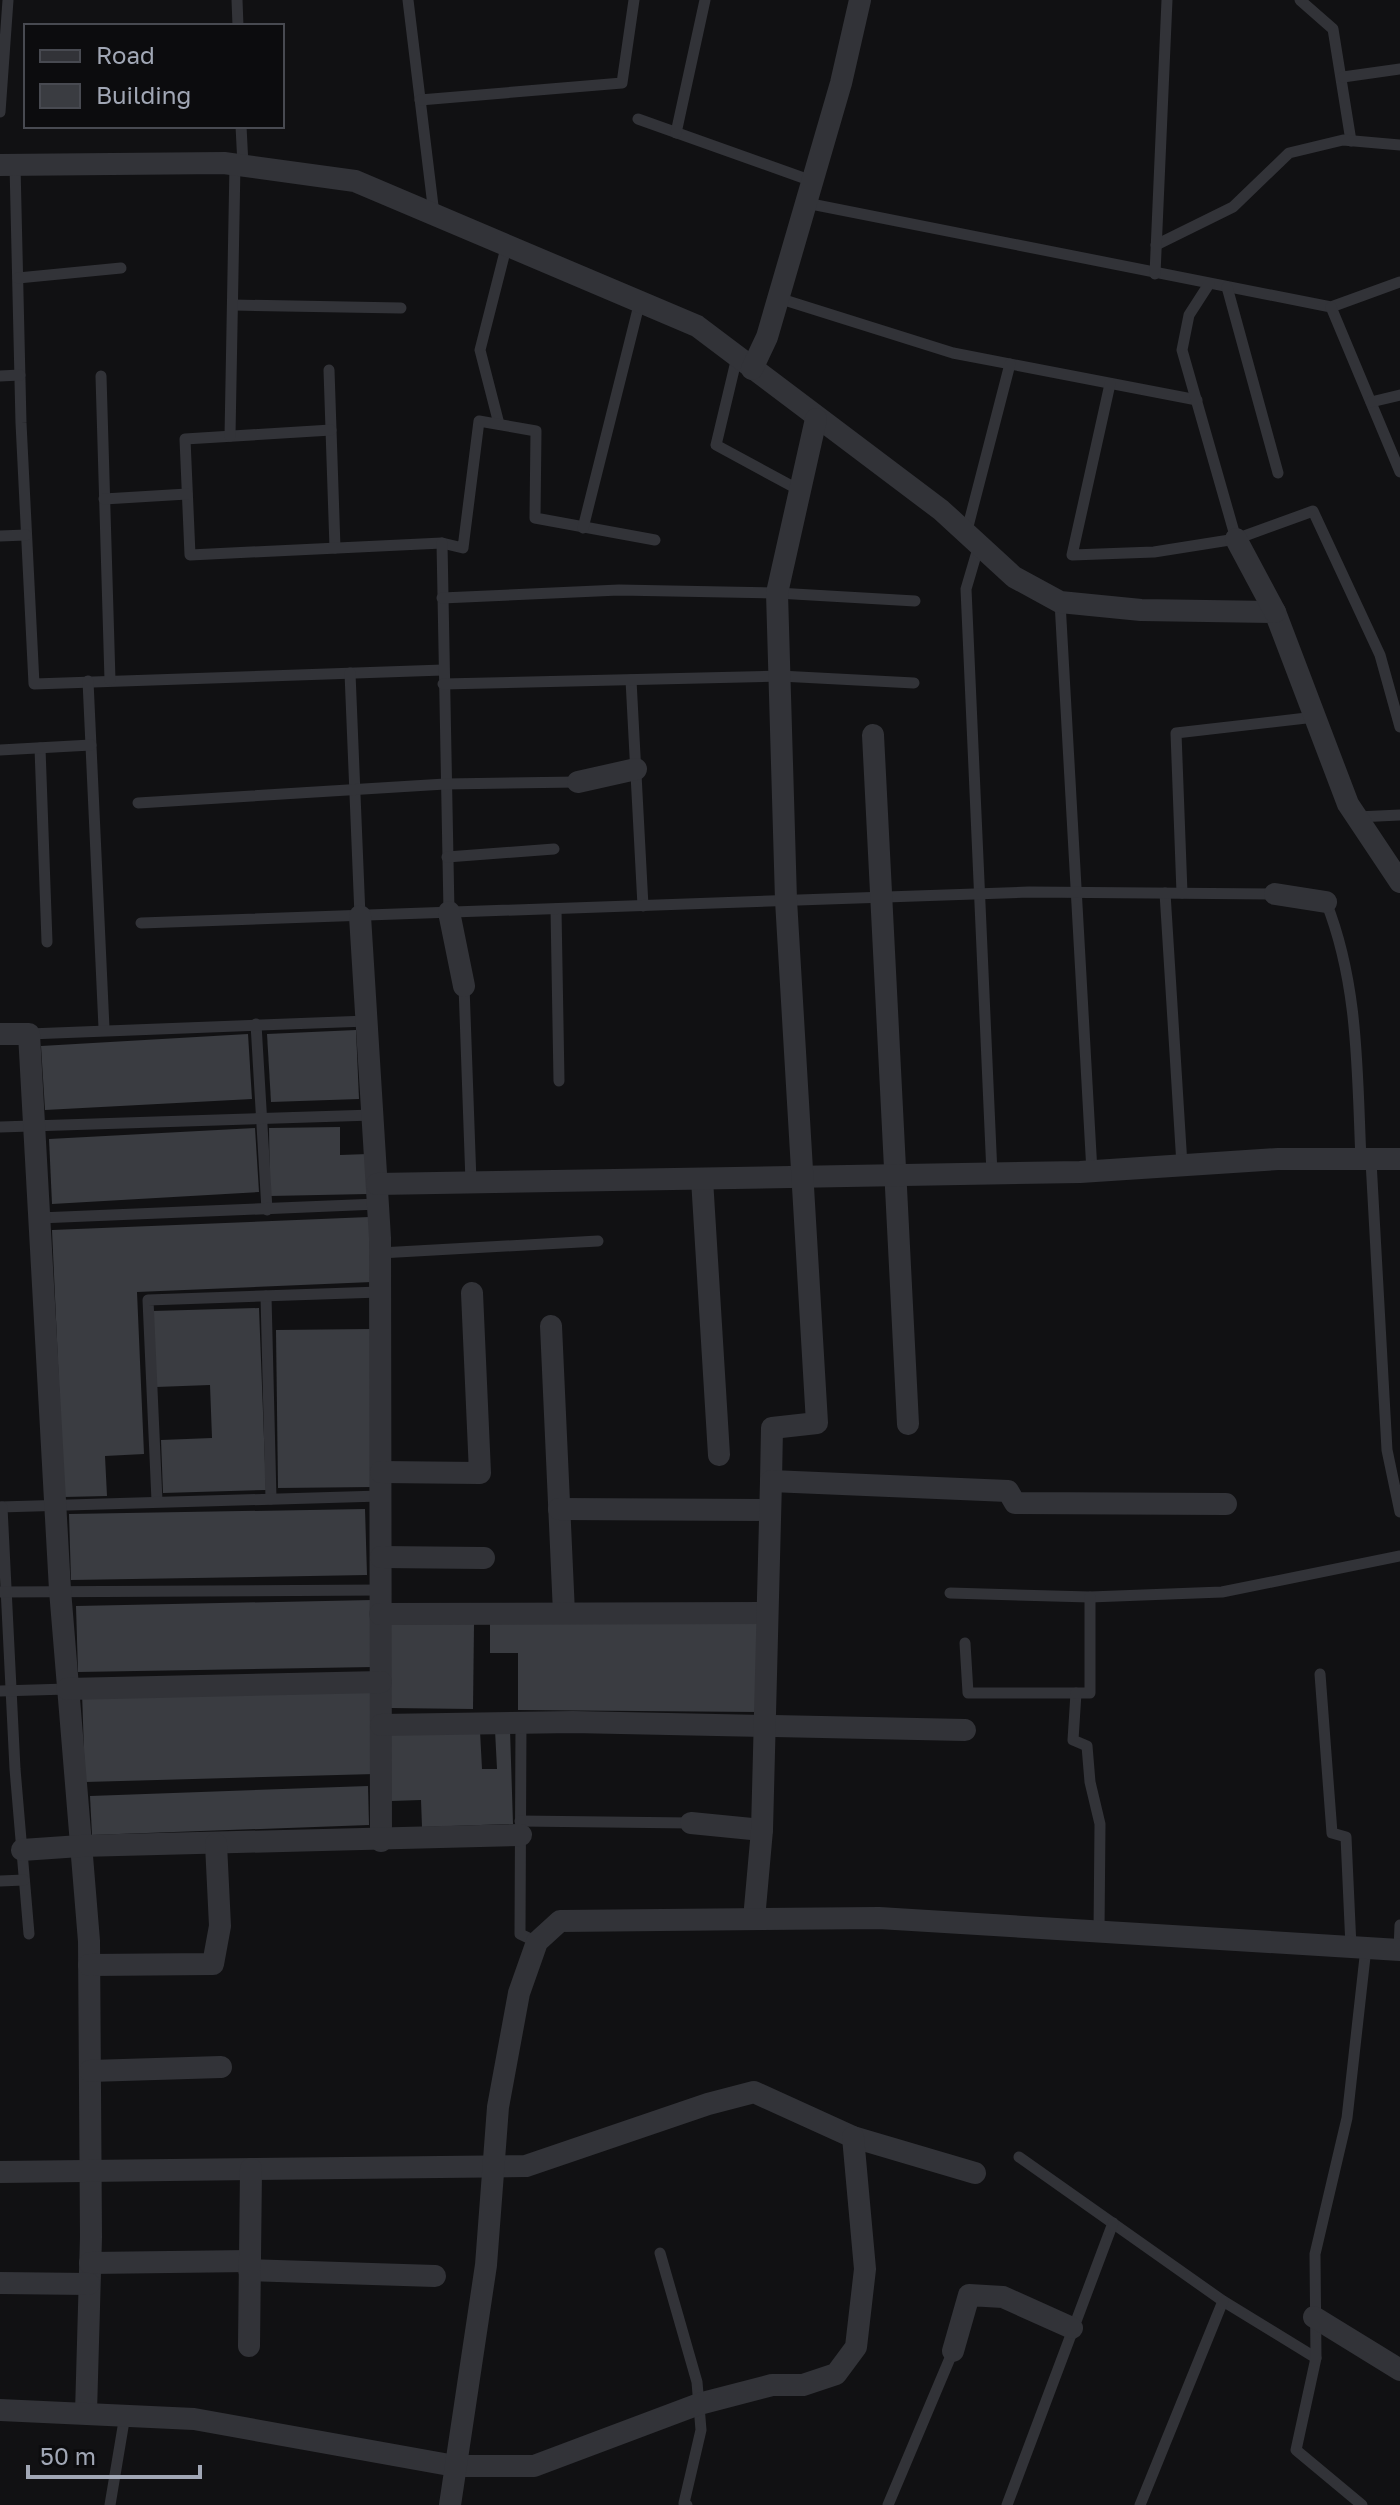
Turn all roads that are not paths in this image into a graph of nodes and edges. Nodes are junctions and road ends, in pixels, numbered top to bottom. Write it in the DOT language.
graph roads {
  1 [pos="8,0"];
  2 [pos="237,0"];
  3 [pos="408,0"];
  4 [pos="634,0"];
  5 [pos="705,0"];
  6 [pos="860,0"];
  7 [pos="1167,0"];
  8 [pos="1300,0"];
  9 [pos="238,24"];
  10 [pos="1400,69"];
  11 [pos="1343,77"];
  12 [pos="1,80"];
  13 [pos="420,100"];
  14 [pos="0,112"];
  15 [pos="638,119"];
  16 [pos="241,128"];
  17 [pos="676,133"];
  18 [pos="1351,141"];
  19 [pos="1400,145"];
  20 [pos="8,165"];
  21 [pos="239,165"];
  22 [pos="812,181"];
  23 [pos="806,203"];
  24 [pos="434,214"];
  25 [pos="507,244"];
  26 [pos="1156,245"];
  27 [pos="121,268"];
  28 [pos="1155,274"];
  29 [pos="18,278"];
  30 [pos="1400,282"];
  31 [pos="1209,284"];
  32 [pos="1227,287"];
  33 [pos="778,298"];
  34 [pos="640,301"];
  35 [pos="233,305"];
  36 [pos="1331,307"];
  37 [pos="401,308"];
  38 [pos="745,363"];
  39 [pos="1010,364"];
  40 [pos="329,370"];
  41 [pos="20,375"];
  42 [pos="0,376"];
  43 [pos="101,376"];
  44 [pos="1110,384"];
  45 [pos="1400,395"];
  46 [pos="1197,400"];
  47 [pos="1371,402"];
  48 [pos="816,419"];
  49 [pos="499,424"];
  50 [pos="331,430"];
  51 [pos="230,436"];
  52 [pos="1400,472"];
  53 [pos="1278,473"];
  54 [pos="802,492"];
  55 [pos="187,494"];
  56 [pos="104,499"];
  57 [pos="583,528"];
  58 [pos="26,535"];
  59 [pos="0,536"];
  60 [pos="972,539"];
  61 [pos="1236,539"];
  62 [pos="655,540"];
  63 [pos="442,543"];
  64 [pos="335,548"];
  65 [pos="777,593"];
  66 [pos="442,598"];
  67 [pos="915,601"];
  68 [pos="1060,602"];
  69 [pos="1275,612"];
  70 [pos="443,670"];
  71 [pos="350,673"];
  72 [pos="780,676"];
  73 [pos="110,680"];
  74 [pos="631,680"];
  75 [pos="88,681"];
  76 [pos="914,683"];
  77 [pos="443,684"];
  78 [pos="1315,717"];
  79 [pos="1400,727"];
  80 [pos="873,735"];
  81 [pos="91,745"];
  82 [pos="40,748"];
  83 [pos="0,750"];
  84 [pos="636,769"];
  85 [pos="578,782"];
  86 [pos="445,784"];
  87 [pos="355,791"];
  88 [pos="138,803"];
  89 [pos="1400,815"];
  90 [pos="1357,817"];
  91 [pos="554,849"];
  92 [pos="447,857"];
  93 [pos="1400,882"];
  94 [pos="1074,892"];
  95 [pos="1165,893"];
  96 [pos="1182,893"];
  97 [pos="977,894"];
  98 [pos="1275,894"];
  99 [pos="884,897"];
  100 [pos="786,900"];
  101 [pos="1326,902"];
  102 [pos="643,906"];
  103 [pos="556,909"];
  104 [pos="449,912"];
  105 [pos="360,916"];
  106 [pos="141,923"];
  107 [pos="47,942"];
  108 [pos="464,986"];
  109 [pos="367,1021"];
  110 [pos="256,1024"];
  111 [pos="104,1028"];
  112 [pos="0,1034"];
  113 [pos="29,1034"];
  114 [pos="559,1081"];
  115 [pos="373,1115"];
  116 [pos="262,1119"];
  117 [pos="34,1125"];
  118 [pos="0,1127"];
  119 [pos="1400,1159"];
  120 [pos="1366,1161"];
  121 [pos="1182,1165"];
  122 [pos="1092,1172"];
  123 [pos="992,1174"];
  124 [pos="896,1176"];
  125 [pos="800,1177"];
  126 [pos="702,1179"];
  127 [pos="471,1182"];
  128 [pos="378,1194"];
  129 [pos="267,1210"];
  130 [pos="39,1218"];
  131 [pos="598,1241"];
  132 [pos="380,1253"];
  133 [pos="380,1292"];
  134 [pos="472,1293"];
  135 [pos="266,1296"];
  136 [pos="551,1326"];
  137 [pos="908,1424"];
  138 [pos="719,1455"];
  139 [pos="381,1472"];
  140 [pos="771,1481"];
  141 [pos="380,1496"];
  142 [pos="271,1499"];
  143 [pos="157,1501"];
  144 [pos="54,1504"];
  145 [pos="1226,1504"];
  146 [pos="1,1507"];
  147 [pos="559,1509"];
  148 [pos="770,1510"];
  149 [pos="1400,1512"];
  150 [pos="1400,1556"];
  151 [pos="381,1557"];
  152 [pos="484,1558"];
  153 [pos="60,1590"];
  154 [pos="381,1590"];
  155 [pos="3,1592"];
  156 [pos="950,1593"];
  157 [pos="1090,1597"];
  158 [pos="564,1613"];
  159 [pos="767,1613"];
  160 [pos="380,1614"];
  161 [pos="965,1643"];
  162 [pos="1320,1674"];
  163 [pos="381,1682"];
  164 [pos="67,1689"];
  165 [pos="6,1691"];
  166 [pos="1076,1693"];
  167 [pos="521,1723"];
  168 [pos="381,1725"];
  169 [pos="764,1726"];
  170 [pos="965,1730"];
  171 [pos="15,1769"];
  172 [pos="0,1770"];
  173 [pos="691,1823"];
  174 [pos="520,1828"];
  175 [pos="762,1830"];
  176 [pos="381,1841"];
  177 [pos="216,1844"];
  178 [pos="80,1846"];
  179 [pos="22,1850"];
  180 [pos="24,1880"];
  181 [pos="0,1881"];
  182 [pos="754,1919"];
  183 [pos="1400,1925"];
  184 [pos="1099,1932"];
  185 [pos="29,1934"];
  186 [pos="537,1942"];
  187 [pos="1358,1948"];
  188 [pos="1400,1950"];
  189 [pos="89,1965"];
  190 [pos="221,2067"];
  191 [pos="90,2071"];
  192 [pos="853,2137"];
  193 [pos="1019,2157"];
  194 [pos="493,2164"];
  195 [pos="251,2169"];
  196 [pos="90,2171"];
  197 [pos="0,2172"];
  198 [pos="975,2173"];
  199 [pos="1113,2223"];
  200 [pos="660,2253"];
  201 [pos="250,2265"];
  202 [pos="90,2273"];
  203 [pos="435,2276"];
  204 [pos="0,2283"];
  205 [pos="1223,2301"];
  206 [pos="1314,2317"];
  207 [pos="1072,2328"];
  208 [pos="249,2346"];
  209 [pos="953,2351"];
  210 [pos="1316,2358"];
  211 [pos="1400,2370"];
  212 [pos="699,2404"];
  213 [pos="0,2410"];
  214 [pos="86,2413"];
  215 [pos="125,2415"];
  216 [pos="455,2466"];
  217 [pos="110,2505"];
  218 [pos="450,2505"];
  219 [pos="687,2505"];
  220 [pos="888,2505"];
  221 [pos="1007,2505"];
  222 [pos="1140,2505"];
  223 [pos="1362,2505"];
  1 -- 12 [label="lane"];
  2 -- 9 [label="lane"];
  3 -- 13 [label="lane"];
  4 -- 13 [label="lane"];
  5 -- 17 [label="lane"];
  6 -- 22 [label="street"];
  7 -- 26 [label="lane"];
  8 -- 11 [label="lane"];
  10 -- 11 [label="lane"];
  11 -- 18 [label="lane"];
  12 -- 14 [label="lane"];
  13 -- 24 [label="lane"];
  15 -- 17 [label="lane"];
  16 -- 21 [label="lane"];
  17 -- 22 [label="lane"];
  18 -- 19 [label="lane"];
  18 -- 26 [label="lane"];
  20 -- 21 [label="street"];
  20 -- 29 [label="lane"];
  21 -- 24 [label="street"];
  21 -- 35 [label="lane"];
  22 -- 23 [label="street"];
  23 -- 28 [label="lane"];
  23 -- 33 [label="street"];
  24 -- 25 [label="street"];
  25 -- 34 [label="street"];
  25 -- 49 [label="lane"];
  26 -- 28 [label="lane"];
  27 -- 29 [label="lane"];
  28 -- 31 [label="lane"];
  29 -- 41 [label="lane"];
  30 -- 36 [label="lane"];
  31 -- 32 [label="lane"];
  31 -- 46 [label="lane"];
  32 -- 36 [label="lane"];
  32 -- 53 [label="lane"];
  33 -- 38 [label="street"];
  33 -- 39 [label="lane"];
  34 -- 38 [label="street"];
  34 -- 57 [label="lane"];
  35 -- 37 [label="lane"];
  35 -- 51 [label="lane"];
  36 -- 47 [label="lane"];
  38 -- 48 [label="street"];
  38 -- 54 [label="lane"];
  39 -- 44 [label="lane"];
  39 -- 60 [label="lane"];
  40 -- 50 [label="lane"];
  41 -- 42 [label="lane"];
  41 -- 58 [label="lane"];
  43 -- 56 [label="lane"];
  44 -- 46 [label="lane"];
  44 -- 61 [label="lane"];
  45 -- 47 [label="lane"];
  46 -- 61 [label="lane"];
  47 -- 52 [label="lane"];
  48 -- 54 [label="street"];
  48 -- 60 [label="street"];
  49 -- 57 [label="lane"];
  49 -- 63 [label="lane"];
  50 -- 51 [label="lane"];
  50 -- 64 [label="lane"];
  51 -- 55 [label="lane"];
  54 -- 65 [label="street"];
  55 -- 56 [label="lane"];
  55 -- 64 [label="lane"];
  56 -- 73 [label="lane"];
  57 -- 62 [label="lane"];
  58 -- 59 [label="lane"];
  58 -- 75 [label="lane"];
  60 -- 68 [label="street"];
  60 -- 97 [label="lane"];
  61 -- 69 [label="street"];
  61 -- 79 [label="lane"];
  63 -- 64 [label="lane"];
  63 -- 66 [label="lane"];
  65 -- 66 [label="lane"];
  65 -- 67 [label="lane"];
  65 -- 72 [label="street"];
  66 -- 70 [label="lane"];
  68 -- 69 [label="street"];
  68 -- 94 [label="lane"];
  69 -- 78 [label="street"];
  70 -- 71 [label="lane"];
  70 -- 77 [label="lane"];
  71 -- 73 [label="lane"];
  71 -- 87 [label="lane"];
  72 -- 74 [label="lane"];
  72 -- 76 [label="lane"];
  72 -- 100 [label="street"];
  73 -- 75 [label="lane"];
  74 -- 77 [label="lane"];
  74 -- 84 [label="lane"];
  75 -- 81 [label="lane"];
  77 -- 86 [label="lane"];
  78 -- 90 [label="street"];
  78 -- 96 [label="lane"];
  80 -- 99 [label="street"];
  81 -- 82 [label="lane"];
  81 -- 111 [label="lane"];
  82 -- 83 [label="lane"];
  82 -- 107 [label="lane"];
  84 -- 85 [label="street"];
  84 -- 102 [label="lane"];
  85 -- 86 [label="lane"];
  86 -- 87 [label="lane"];
  86 -- 92 [label="lane"];
  87 -- 88 [label="lane"];
  87 -- 105 [label="lane"];
  89 -- 90 [label="lane"];
  90 -- 93 [label="street"];
  91 -- 92 [label="lane"];
  92 -- 104 [label="lane"];
  94 -- 95 [label="lane"];
  94 -- 97 [label="lane"];
  94 -- 122 [label="lane"];
  95 -- 96 [label="lane"];
  95 -- 121 [label="lane"];
  96 -- 98 [label="lane"];
  97 -- 99 [label="lane"];
  97 -- 123 [label="lane"];
  98 -- 101 [label="street"];
  99 -- 100 [label="lane"];
  99 -- 124 [label="street"];
  100 -- 102 [label="lane"];
  100 -- 125 [label="street"];
  101 -- 120 [label="lane"];
  102 -- 103 [label="lane"];
  103 -- 104 [label="lane"];
  103 -- 114 [label="lane"];
  104 -- 105 [label="lane"];
  104 -- 108 [label="street"];
  105 -- 106 [label="lane"];
  105 -- 109 [label="street"];
  108 -- 127 [label="lane"];
  109 -- 110 [label="lane"];
  109 -- 115 [label="street"];
  110 -- 111 [label="lane"];
  110 -- 116 [label="lane"];
  111 -- 113 [label="lane"];
  112 -- 113 [label="street"];
  113 -- 117 [label="street"];
  115 -- 116 [label="lane"];
  115 -- 128 [label="street"];
  116 -- 117 [label="lane"];
  116 -- 129 [label="lane"];
  117 -- 118 [label="lane"];
  117 -- 130 [label="street"];
  119 -- 120 [label="street"];
  120 -- 121 [label="street"];
  120 -- 149 [label="lane"];
  121 -- 122 [label="street"];
  122 -- 123 [label="street"];
  123 -- 124 [label="street"];
  124 -- 125 [label="street"];
  124 -- 137 [label="street"];
  125 -- 126 [label="street"];
  125 -- 140 [label="street"];
  126 -- 127 [label="street"];
  126 -- 138 [label="street"];
  127 -- 128 [label="street"];
  128 -- 129 [label="lane"];
  128 -- 132 [label="street"];
  129 -- 130 [label="lane"];
  130 -- 144 [label="street"];
  131 -- 132 [label="lane"];
  132 -- 133 [label="street"];
  133 -- 135 [label="lane"];
  133 -- 139 [label="street"];
  134 -- 139 [label="street"];
  135 -- 142 [label="lane"];
  135 -- 143 [label="lane"];
  136 -- 147 [label="street"];
  139 -- 141 [label="street"];
  140 -- 145 [label="street"];
  140 -- 148 [label="street"];
  141 -- 142 [label="lane"];
  141 -- 151 [label="street"];
  142 -- 143 [label="lane"];
  143 -- 144 [label="lane"];
  144 -- 146 [label="lane"];
  144 -- 153 [label="street"];
  146 -- 155 [label="lane"];
  147 -- 148 [label="street"];
  147 -- 158 [label="street"];
  148 -- 159 [label="street"];
  150 -- 157 [label="lane"];
  151 -- 152 [label="street"];
  151 -- 154 [label="street"];
  153 -- 154 [label="lane"];
  153 -- 155 [label="lane"];
  153 -- 164 [label="street"];
  154 -- 160 [label="street"];
  155 -- 165 [label="lane"];
  156 -- 157 [label="lane"];
  157 -- 166 [label="lane"];
  158 -- 159 [label="street"];
  158 -- 160 [label="street"];
  159 -- 169 [label="street"];
  160 -- 163 [label="street"];
  161 -- 166 [label="lane"];
  162 -- 187 [label="lane"];
  163 -- 164 [label="street"];
  163 -- 168 [label="street"];
  164 -- 165 [label="lane"];
  164 -- 178 [label="street"];
  165 -- 171 [label="lane"];
  166 -- 184 [label="lane"];
  167 -- 168 [label="street"];
  167 -- 169 [label="street"];
  167 -- 174 [label="lane"];
  168 -- 176 [label="street"];
  169 -- 170 [label="street"];
  169 -- 175 [label="street"];
  171 -- 172 [label="lane"];
  171 -- 179 [label="lane"];
  173 -- 174 [label="lane"];
  173 -- 175 [label="street"];
  174 -- 176 [label="street"];
  174 -- 186 [label="lane"];
  175 -- 182 [label="street"];
  176 -- 177 [label="street"];
  177 -- 178 [label="street"];
  177 -- 189 [label="street"];
  178 -- 179 [label="street"];
  178 -- 189 [label="street"];
  179 -- 180 [label="lane"];
  180 -- 181 [label="lane"];
  180 -- 185 [label="lane"];
  182 -- 184 [label="street"];
  182 -- 186 [label="street"];
  183 -- 188 [label="lane"];
  184 -- 187 [label="street"];
  186 -- 194 [label="street"];
  187 -- 188 [label="street"];
  187 -- 206 [label="lane"];
  189 -- 191 [label="street"];
  190 -- 191 [label="street"];
  191 -- 196 [label="street"];
  192 -- 194 [label="street"];
  192 -- 198 [label="street"];
  192 -- 212 [label="street"];
  193 -- 199 [label="lane"];
  194 -- 195 [label="street"];
  194 -- 216 [label="street"];
  195 -- 196 [label="street"];
  195 -- 201 [label="street"];
  196 -- 197 [label="street"];
  196 -- 202 [label="street"];
  199 -- 205 [label="lane"];
  199 -- 207 [label="lane"];
  200 -- 212 [label="lane"];
  201 -- 202 [label="street"];
  201 -- 203 [label="street"];
  201 -- 208 [label="street"];
  202 -- 204 [label="street"];
  202 -- 214 [label="street"];
  205 -- 210 [label="lane"];
  205 -- 222 [label="lane"];
  206 -- 210 [label="lane"];
  206 -- 211 [label="street"];
  207 -- 209 [label="street"];
  207 -- 221 [label="lane"];
  209 -- 220 [label="lane"];
  210 -- 223 [label="lane"];
  212 -- 216 [label="street"];
  212 -- 219 [label="lane"];
  213 -- 214 [label="street"];
  214 -- 215 [label="street"];
  215 -- 216 [label="street"];
  215 -- 217 [label="lane"];
  216 -- 218 [label="street"];
}
